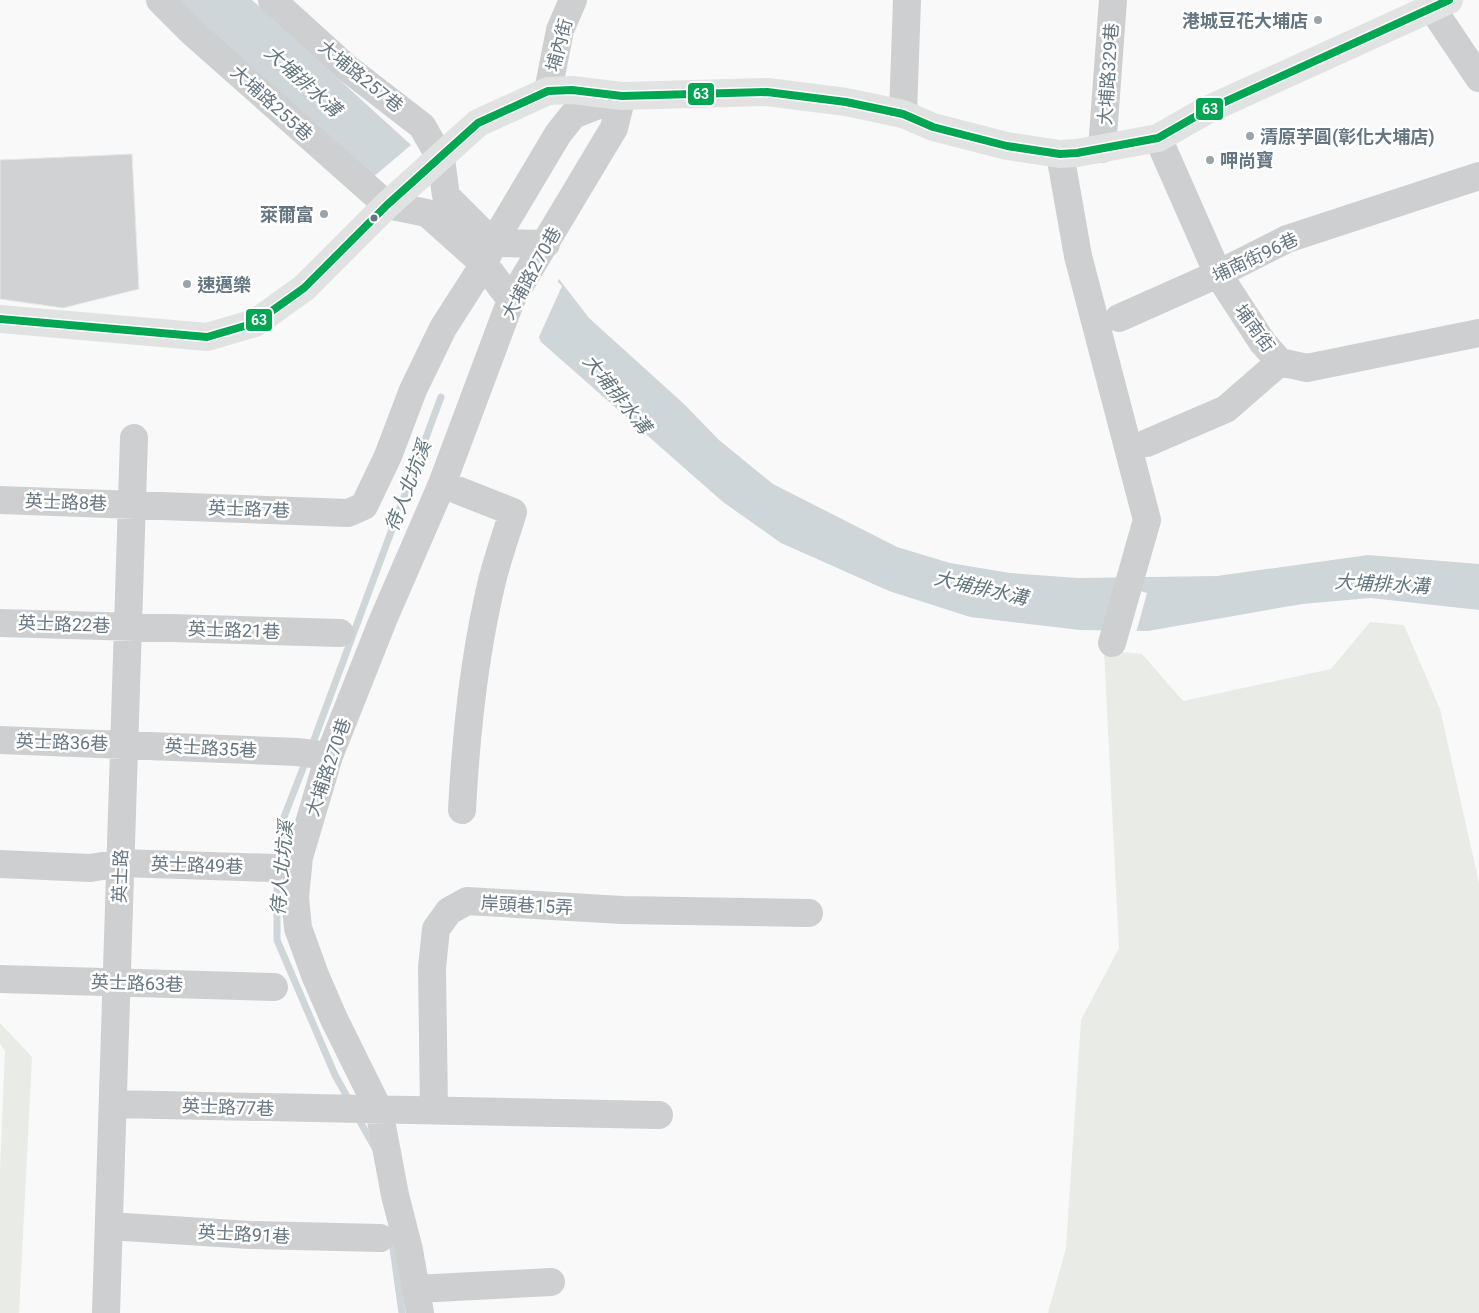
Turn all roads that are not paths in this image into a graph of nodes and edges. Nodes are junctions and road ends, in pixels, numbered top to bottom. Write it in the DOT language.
graph roads {
  1 [pos="160,0"];
  2 [pos="272,0"];
  3 [pos="572,0"];
  4 [pos="907,0"];
  5 [pos="1113,0"];
  6 [pos="1437,3"];
  7 [pos="1479,78"];
  8 [pos="548,91"];
  9 [pos="622,96"];
  10 [pos="903,114"];
  11 [pos="1158,138"];
  12 [pos="1102,149"];
  13 [pos="1060,154"];
  14 [pos="441,159"];
  15 [pos="1479,176"];
  16 [pos="386,205"];
  17 [pos="546,244"];
  18 [pos="489,253"];
  19 [pos="1218,274"];
  20 [pos="511,300"];
  21 [pos="1119,318"];
  22 [pos="0,319"];
  23 [pos="1479,333"];
  24 [pos="1280,362"];
  25 [pos="134,438"];
  26 [pos="1147,443"];
  27 [pos="442,484"];
  28 [pos="0,500"];
  29 [pos="132,504"];
  30 [pos="0,622"];
  31 [pos="128,626"];
  32 [pos="340,634"];
  33 [pos="1112,643"];
  34 [pos="0,740"];
  35 [pos="125,744"];
  36 [pos="328,756"];
  37 [pos="462,810"];
  38 [pos="121,863"];
  39 [pos="0,864"];
  40 [pos="274,868"];
  41 [pos="809,913"];
  42 [pos="0,980"];
  43 [pos="117,982"];
  44 [pos="274,987"];
  45 [pos="113,1104"];
  46 [pos="434,1109"];
  47 [pos="379,1110"];
  48 [pos="658,1115"];
  49 [pos="109,1226"];
  50 [pos="380,1238"];
  51 [pos="550,1282"];
  52 [pos="418,1301"];
  53 [pos="106,1313"];
  1 -- 16 [label="street, 大埔路255巷"];
  2 -- 14 [label="street, 大埔路257巷"];
  3 -- 8 [label="street, 埔內街"];
  4 -- 10 [label="street"];
  5 -- 12 [label="street, 大埔路329巷"];
  6 -- 7 [label="street"];
  6 -- 11 [label="main road"];
  8 -- 9 [label="main road"];
  8 -- 14 [label="main road"];
  9 -- 10 [label="main road"];
  9 -- 17 [label="street, 大埔路270巷"];
  9 -- 18 [label="street"];
  10 -- 13 [label="main road"];
  11 -- 12 [label="main road"];
  11 -- 19 [label="street, 埔南街"];
  12 -- 13 [label="main road"];
  13 -- 33 [label="street"];
  14 -- 16 [label="main road"];
  14 -- 18 [label="street"];
  15 -- 19 [label="street, 埔南街96巷"];
  16 -- 18 [label="street"];
  16 -- 22 [label="main road"];
  17 -- 18 [label="street"];
  17 -- 20 [label="street, 大埔路270巷"];
  18 -- 20 [label="street"];
  18 -- 29 [label="street, 英士路7巷"];
  19 -- 21 [label="street, 埔南街96巷"];
  19 -- 24 [label="street, 埔南街"];
  20 -- 27 [label="street, 大埔路270巷"];
  23 -- 24 [label="street, 埔南街"];
  24 -- 26 [label="street"];
  25 -- 29 [label="street, 英士路"];
  27 -- 36 [label="street, 大埔路270巷"];
  27 -- 37 [label="street"];
  28 -- 29 [label="street, 英士路8巷"];
  29 -- 31 [label="street, 英士路"];
  30 -- 31 [label="street, 英士路22巷"];
  31 -- 32 [label="street, 英士路21巷"];
  31 -- 35 [label="street, 英士路"];
  34 -- 35 [label="street, 英士路36巷"];
  35 -- 36 [label="street, 英士路35巷"];
  35 -- 38 [label="street, 英士路"];
  36 -- 47 [label="street, 大埔路270巷"];
  38 -- 39 [label="street, 英士路49巷"];
  38 -- 40 [label="street, 英士路49巷"];
  38 -- 43 [label="street, 英士路"];
  41 -- 46 [label="street, 岸頭巷15弄"];
  42 -- 43 [label="street, 英士路63巷"];
  43 -- 44 [label="street, 英士路63巷"];
  43 -- 45 [label="street, 英士路"];
  45 -- 47 [label="street, 英士路77巷"];
  45 -- 49 [label="street, 英士路"];
  46 -- 47 [label="street"];
  46 -- 48 [label="street"];
  47 -- 52 [label="street"];
  49 -- 50 [label="street, 英士路91巷"];
  49 -- 53 [label="street, 英士路"];
  51 -- 52 [label="street"];
}
